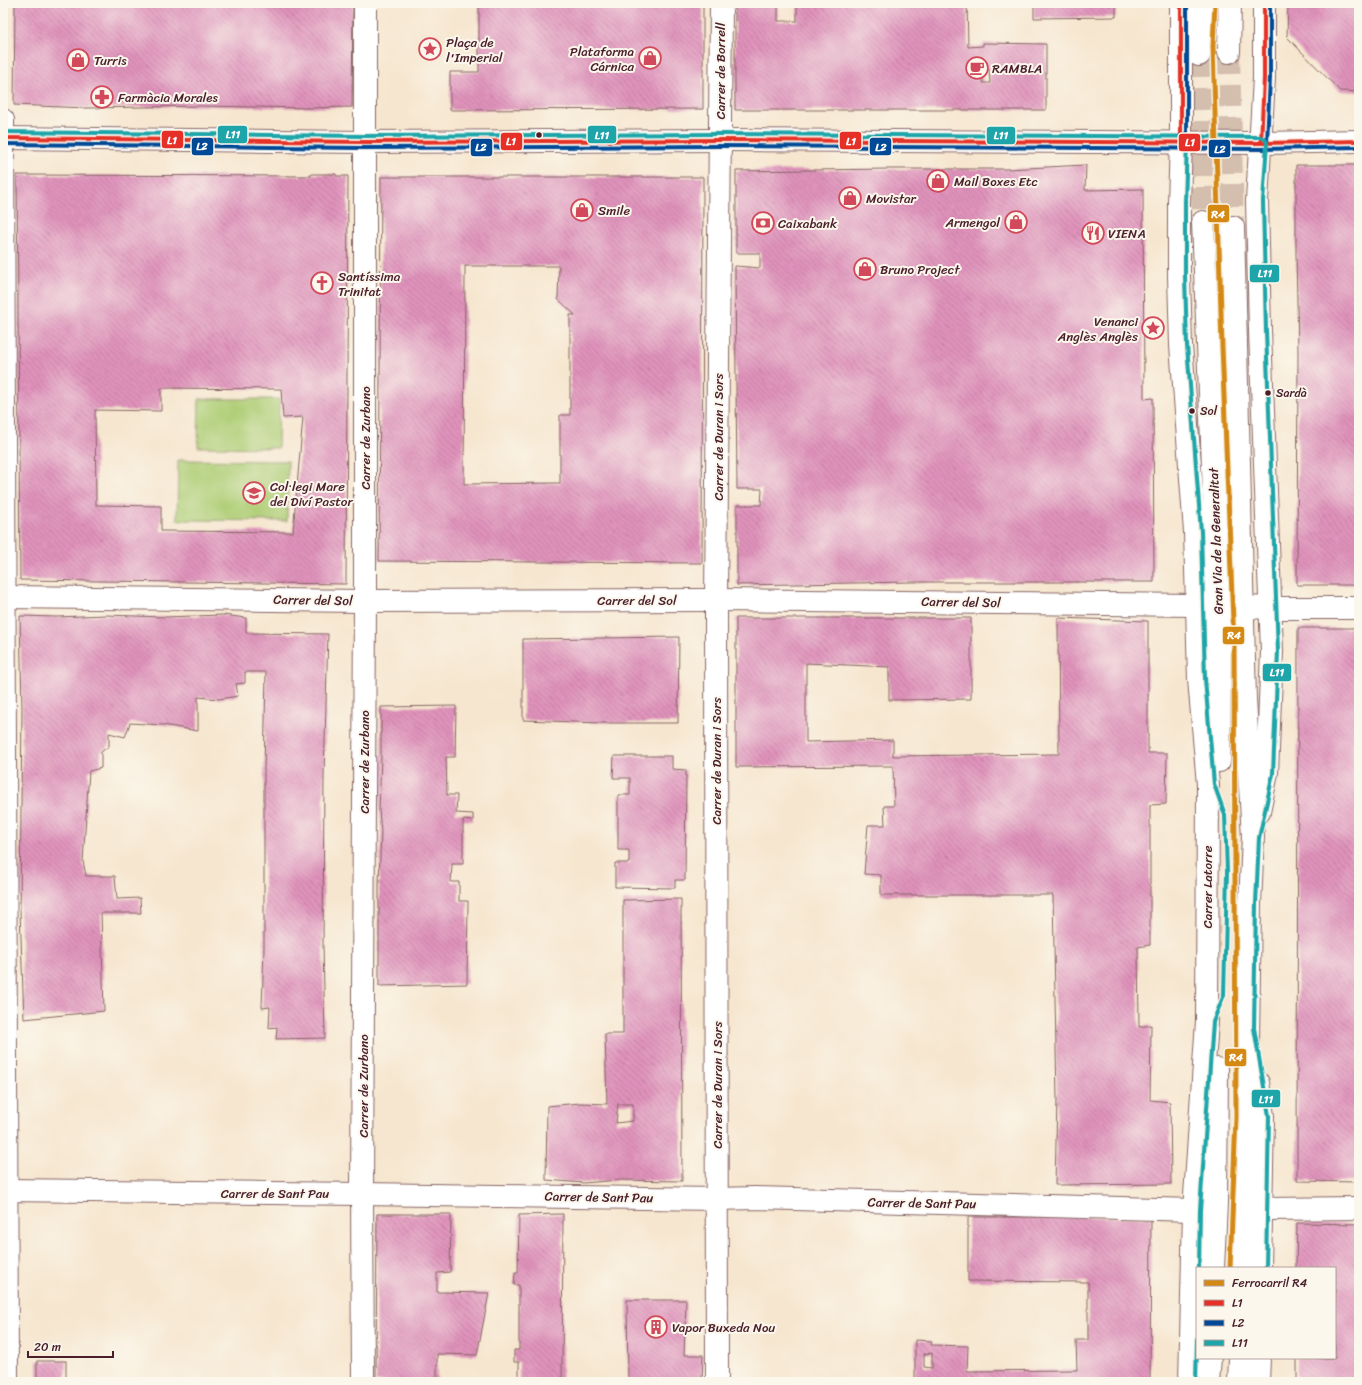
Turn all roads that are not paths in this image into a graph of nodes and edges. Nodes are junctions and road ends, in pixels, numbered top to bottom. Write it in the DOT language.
graph roads {
  1 [pos="365,3"];
  2 [pos="721,3"];
  3 [pos="1181,3"];
  4 [pos="1201,3"];
  5 [pos="1230,3"];
  6 [pos="1264,3"];
  7 [pos="1229,52"];
  8 [pos="1199,54"];
  9 [pos="3,120"];
  10 [pos="3,138"];
  11 [pos="720,140"];
  12 [pos="1359,141"];
  13 [pos="364,142"];
  14 [pos="1181,142"];
  15 [pos="1261,143"];
  16 [pos="1203,222"];
  17 [pos="1233,227"];
  18 [pos="4,597"];
  19 [pos="716,600"];
  20 [pos="365,601"];
  21 [pos="1196,605"];
  22 [pos="1219,605"];
  23 [pos="1243,606"];
  24 [pos="1271,608"];
  25 [pos="1359,608"];
  26 [pos="1208,785"];
  27 [pos="1260,811"];
  28 [pos="1219,816"];
  29 [pos="1253,837"];
  30 [pos="1218,994"];
  31 [pos="1207,1021"];
  32 [pos="1248,1028"];
  33 [pos="1258,1087"];
  34 [pos="5,1191"];
  35 [pos="362,1194"];
  36 [pos="717,1199"];
  37 [pos="1359,1208"];
  38 [pos="1261,1209"];
  39 [pos="1194,1210"];
  40 [pos="1213,1267"];
  41 [pos="1243,1267"];
  42 [pos="1260,1267"];
  43 [pos="1210,1359"];
  44 [pos="1240,1359"];
  45 [pos="1259,1359"];
  46 [pos="7,1382"];
  47 [pos="363,1382"];
  48 [pos="717,1382"];
  49 [pos="1190,1382"];
  50 [pos="1208,1382"];
  51 [pos="1239,1382"];
  52 [pos="1258,1382"];
  1 -- 13 [label="street, Carrer de Zurbano"];
  2 -- 11 [label="street, Carrer de Borrell"];
  3 -- 14 [label="street"];
  4 -- 8 [label="street"];
  5 -- 7 [label="street"];
  6 -- 15 [label="street"];
  9 -- 10 [label="street"];
  10 -- 13 [label="street"];
  10 -- 18 [label="street"];
  11 -- 13 [label="street"];
  11 -- 14 [label="street"];
  11 -- 19 [label="street, Carrer de Duran i Sors"];
  12 -- 15 [label="street"];
  13 -- 20 [label="street, Carrer de Zurbano"];
  14 -- 15 [label="street"];
  14 -- 21 [label="street"];
  15 -- 24 [label="street"];
  16 -- 22 [label="street, Gran Via de la Generalitat"];
  17 -- 23 [label="street, Gran Via de la Generalitat"];
  18 -- 20 [label="street, Carrer del Sol"];
  18 -- 34 [label="street"];
  19 -- 20 [label="street, Carrer del Sol"];
  19 -- 21 [label="street, Carrer del Sol"];
  19 -- 36 [label="street, Carrer de Duran i Sors"];
  20 -- 35 [label="street, Carrer de Zurbano"];
  21 -- 22 [label="street, Carrer del Sol"];
  21 -- 26 [label="street"];
  22 -- 23 [label="street, Carrer del Sol"];
  22 -- 28 [label="street, Gran Via de la Generalitat"];
  23 -- 24 [label="street, Carrer del Sol"];
  23 -- 29 [label="street, Gran Via de la Generalitat"];
  24 -- 25 [label="street, Carrer del Sol"];
  24 -- 27 [label="street"];
  26 -- 28 [label="street"];
  26 -- 31 [label="street, Carrer Latorre"];
  27 -- 29 [label="street"];
  27 -- 33 [label="street"];
  28 -- 30 [label="street, Gran Via de la Generalitat"];
  29 -- 32 [label="street, Gran Via de la Generalitat"];
  30 -- 31 [label="street, Carrer Latorre"];
  30 -- 40 [label="street, Gran Via de la Generalitat"];
  31 -- 39 [label="street, Carrer Latorre"];
  32 -- 33 [label="street"];
  32 -- 41 [label="street, Gran Via de la Generalitat"];
  33 -- 38 [label="street"];
  34 -- 35 [label="street, Carrer de Sant Pau"];
  34 -- 46 [label="street"];
  35 -- 36 [label="street, Carrer de Sant Pau"];
  35 -- 47 [label="street, Carrer de Zurbano"];
  36 -- 39 [label="street, Carrer de Sant Pau"];
  36 -- 48 [label="street, Carrer de Duran i Sors"];
  37 -- 38 [label="street"];
  38 -- 42 [label="street"];
  39 -- 49 [label="street, Carrer Latorre"];
  43 -- 50 [label="street"];
  44 -- 51 [label="street"];
  45 -- 52 [label="street"];
}
